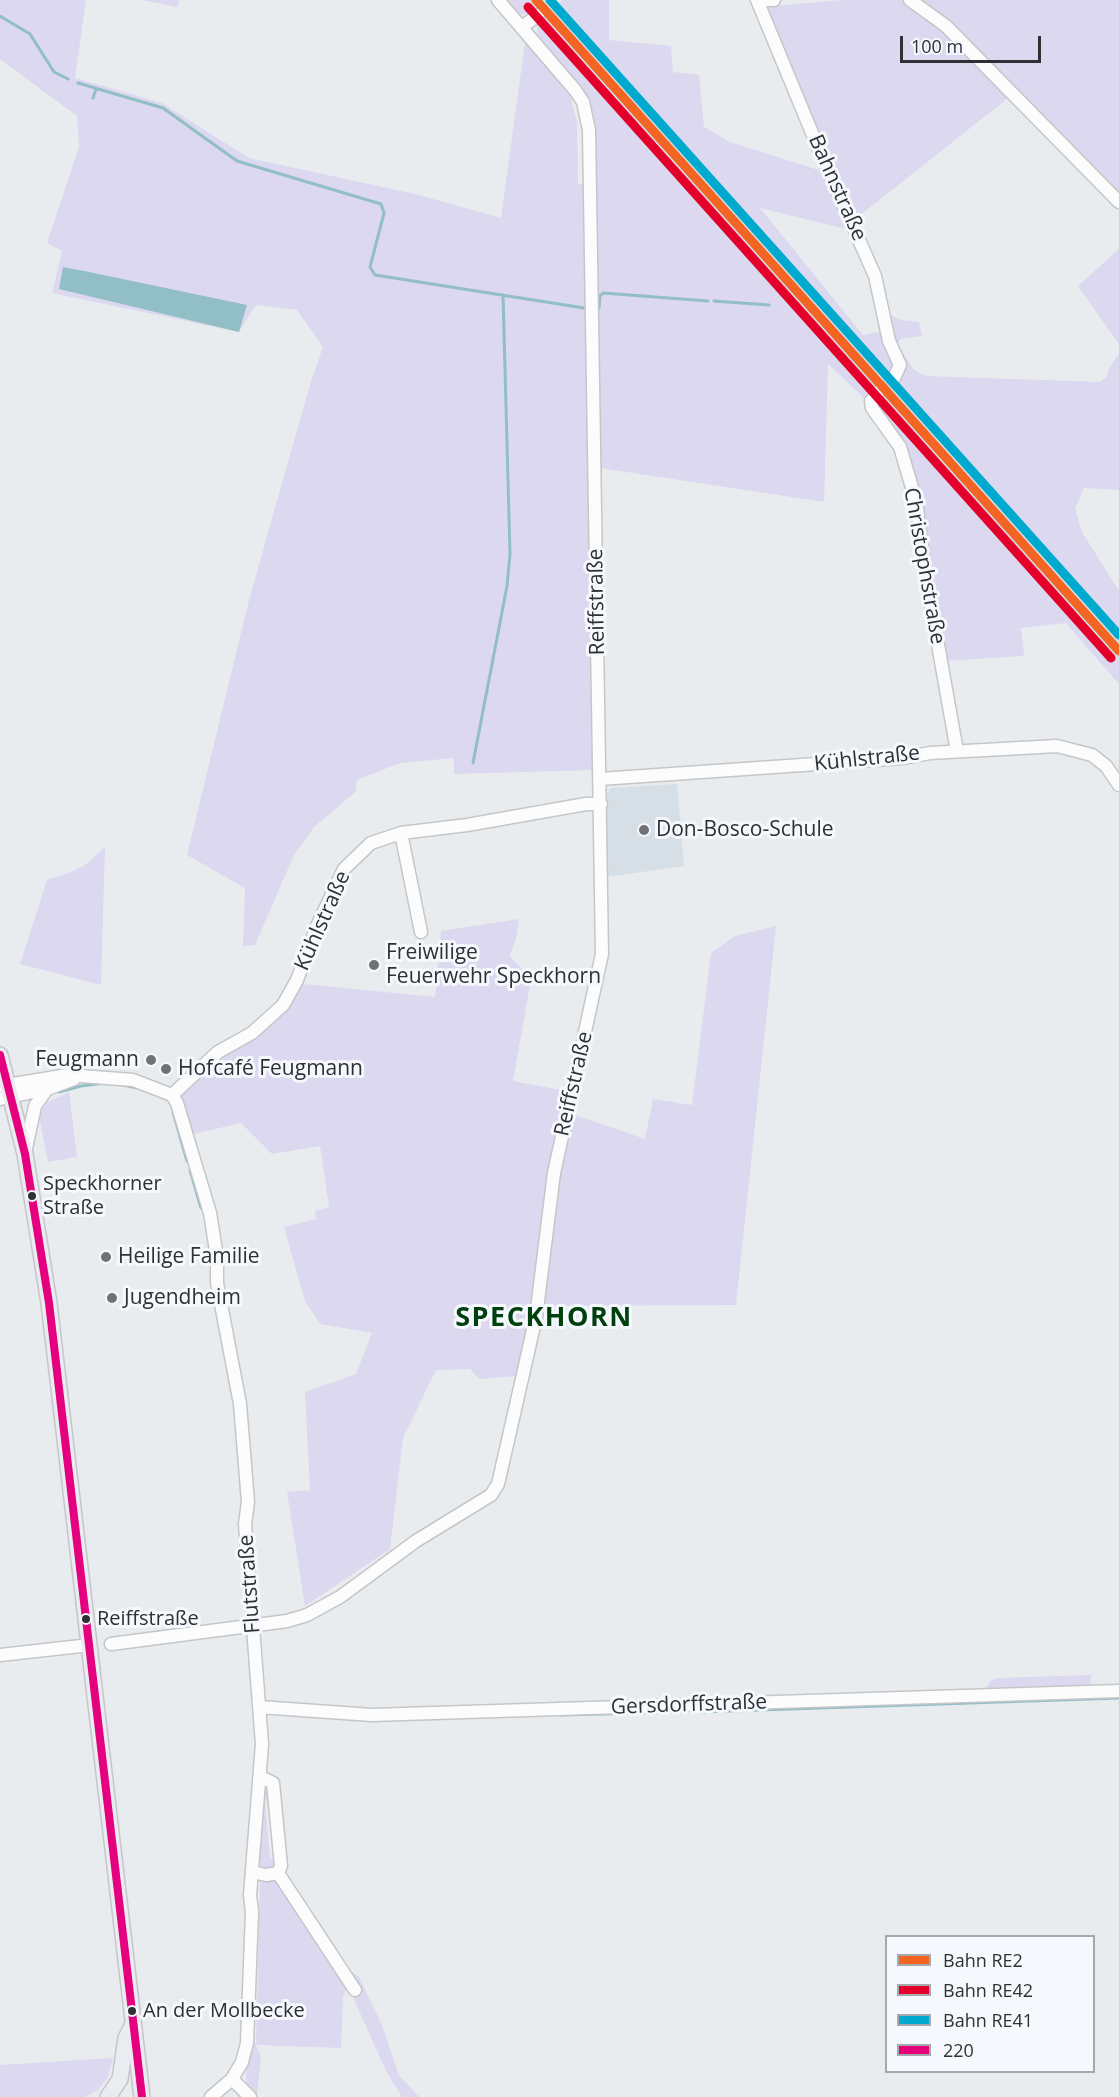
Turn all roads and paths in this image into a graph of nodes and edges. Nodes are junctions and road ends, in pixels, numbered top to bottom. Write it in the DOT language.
graph roads {
  1 [pos="498,0"];
  2 [pos="757,0"];
  3 [pos="774,0"];
  4 [pos="910,0"];
  5 [pos="538,15"];
  6 [pos="522,27"];
  7 [pos="1119,202"];
  8 [pos="894,378"];
  9 [pos="878,392"];
  10 [pos="957,751"];
  11 [pos="600,779"];
  12 [pos="1119,785"];
  13 [pos="601,804"];
  14 [pos="401,832"];
  15 [pos="421,932"];
  16 [pos="0,1055"];
  17 [pos="84,1076"];
  18 [pos="47,1089"];
  19 [pos="5,1092"];
  20 [pos="172,1095"];
  21 [pos="25,1154"];
  22 [pos="253,1626"];
  23 [pos="111,1644"];
  24 [pos="84,1646"];
  25 [pos="0,1655"];
  26 [pos="1119,1691"];
  27 [pos="259,1707"];
  28 [pos="261,1777"];
  29 [pos="252,1872"];
  30 [pos="278,1872"];
  31 [pos="354,1990"];
  32 [pos="133,2024"];
  33 [pos="232,2079"];
  34 [pos="108,2097"];
  35 [pos="142,2097"];
  36 [pos="211,2097"];
  37 [pos="250,2097"];
  1 -- 6 [label="street, Reiffstraße"];
  2 -- 3 [label="street"];
  2 -- 8 [label="street, Bahnstraße"];
  4 -- 7 [label="street"];
  5 -- 6 [label="street"];
  6 -- 11 [label="street, Reiffstraße"];
  9 -- 10 [label="street, Christophstraße"];
  10 -- 11 [label="street, Kühlstraße"];
  10 -- 12 [label="street, Kühlstraße"];
  11 -- 13 [label="street, Reiffstraße"];
  13 -- 14 [label="street, Kühlstraße"];
  13 -- 22 [label="street, Reiffstraße"];
  14 -- 15 [label="street"];
  14 -- 20 [label="street, Kühlstraße"];
  16 -- 19 [label="main road"];
  17 -- 18 [label="street"];
  17 -- 19 [label="street"];
  17 -- 20 [label="street"];
  18 -- 19 [label="street"];
  18 -- 21 [label="street"];
  19 -- 21 [label="main road"];
  20 -- 22 [label="street, Flutstraße"];
  21 -- 24 [label="main road"];
  22 -- 23 [label="street, Reiffstraße"];
  22 -- 27 [label="street, Flutstraße"];
  24 -- 25 [label="street"];
  24 -- 32 [label="main road"];
  26 -- 27 [label="street, Gersdorffstraße"];
  27 -- 28 [label="street, Flutstraße"];
  28 -- 29 [label="street, Flutstraße"];
  28 -- 30 [label="street"];
  29 -- 30 [label="street"];
  29 -- 33 [label="street, Flutstraße"];
  30 -- 31 [label="street"];
  32 -- 34 [label="main road"];
  32 -- 35 [label="main road"];
  33 -- 36 [label="street, Flutstraße"];
  33 -- 37 [label="street"];
}
